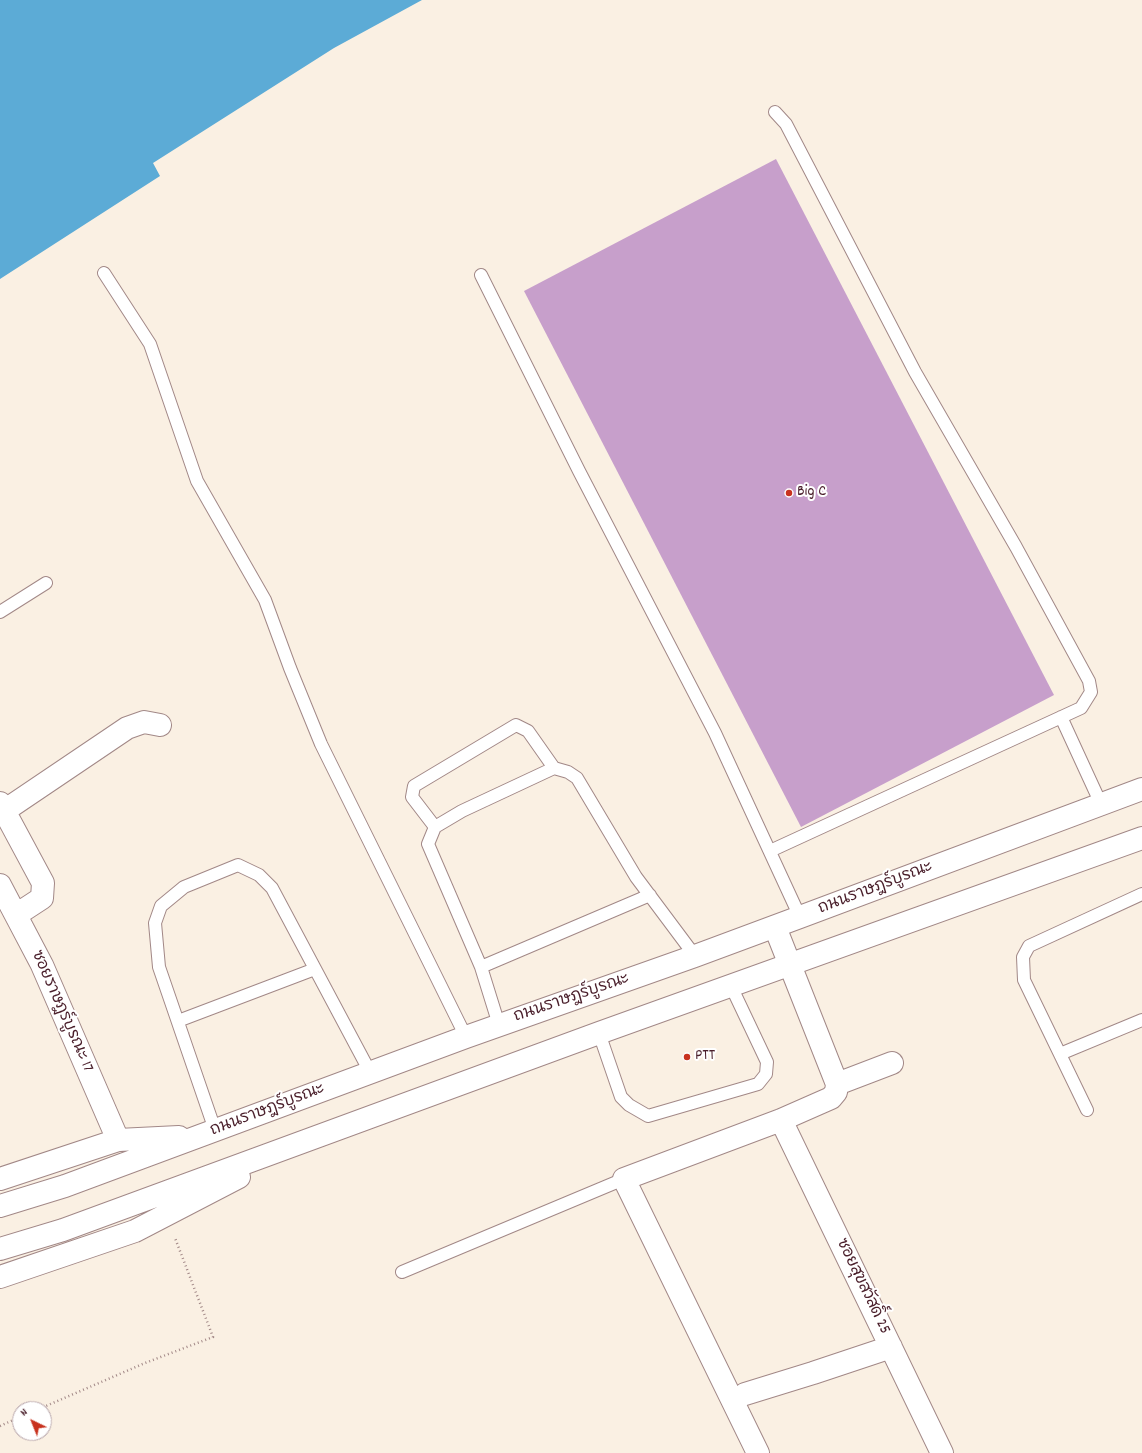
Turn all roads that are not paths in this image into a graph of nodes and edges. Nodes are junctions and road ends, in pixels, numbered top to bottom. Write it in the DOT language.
graph roads {
  1 [pos="775,112"];
  2 [pos="104,273"];
  3 [pos="481,275"];
  4 [pos="46,583"];
  5 [pos="0,612"];
  6 [pos="1061,717"];
  7 [pos="160,725"];
  8 [pos="554,768"];
  9 [pos="1142,789"];
  10 [pos="1101,804"];
  11 [pos="2,807"];
  12 [pos="435,827"];
  13 [pos="1142,838"];
  14 [pos="770,851"];
  15 [pos="0,885"];
  16 [pos="1142,894"];
  17 [pos="650,895"];
  18 [pos="16,915"];
  19 [pos="800,917"];
  20 [pos="775,927"];
  21 [pos="695,956"];
  22 [pos="791,964"];
  23 [pos="481,967"];
  24 [pos="315,969"];
  25 [pos="731,986"];
  26 [pos="1142,1020"];
  27 [pos="178,1021"];
  28 [pos="499,1025"];
  29 [pos="599,1034"];
  30 [pos="466,1037"];
  31 [pos="1060,1054"];
  32 [pos="892,1063"];
  33 [pos="370,1072"];
  34 [pos="837,1084"];
  35 [pos="1087,1110"];
  36 [pos="781,1120"];
  37 [pos="208,1133"];
  38 [pos="118,1140"];
  39 [pos="305,1141"];
  40 [pos="0,1179"];
  41 [pos="624,1179"];
  42 [pos="0,1206"];
  43 [pos="0,1249"];
  44 [pos="402,1272"];
  45 [pos="0,1276"];
  46 [pos="891,1347"];
  47 [pos="745,1394"];
  48 [pos="758,1453"];
  49 [pos="942,1453"];
  1 -- 6 [label="lane"];
  2 -- 30 [label="lane"];
  3 -- 14 [label="lane"];
  4 -- 5 [label="lane"];
  6 -- 10 [label="lane"];
  6 -- 14 [label="lane"];
  7 -- 11 [label="main road"];
  8 -- 12 [label="lane"];
  8 -- 12 [label="lane"];
  8 -- 17 [label="lane"];
  9 -- 10 [label="main road, ถนนราษฎร์บูรณะ"];
  10 -- 19 [label="main road, ถนนราษฎร์บูรณะ"];
  11 -- 18 [label="main road"];
  12 -- 23 [label="lane"];
  13 -- 22 [label="main road"];
  14 -- 19 [label="lane"];
  15 -- 18 [label="main road, ซอยราษฎร์บูรณะ 17"];
  16 -- 31 [label="lane"];
  17 -- 21 [label="lane"];
  17 -- 23 [label="lane"];
  18 -- 38 [label="main road, ซอยราษฎร์บูรณะ 17"];
  19 -- 20 [label="main road, ถนนราษฎร์บูรณะ"];
  20 -- 21 [label="main road, ถนนราษฎร์บูรณะ"];
  20 -- 22 [label="main road"];
  21 -- 28 [label="main road, ถนนราษฎร์บูรณะ"];
  22 -- 25 [label="main road"];
  22 -- 34 [label="main road"];
  23 -- 28 [label="lane"];
  24 -- 27 [label="lane"];
  24 -- 27 [label="lane"];
  24 -- 33 [label="lane"];
  25 -- 29 [label="main road"];
  25 -- 29 [label="lane"];
  26 -- 31 [label="lane"];
  27 -- 37 [label="lane"];
  28 -- 30 [label="main road, ถนนราษฎร์บูรณะ"];
  29 -- 39 [label="main road"];
  30 -- 33 [label="main road, ถนนราษฎร์บูรณะ"];
  31 -- 35 [label="lane"];
  32 -- 34 [label="main road"];
  33 -- 37 [label="main road, ถนนราษฎร์บูรณะ"];
  34 -- 36 [label="main road"];
  36 -- 41 [label="main road"];
  36 -- 46 [label="main road, ซอยสุขสวัสดิ์ 25"];
  37 -- 38 [label="main road"];
  37 -- 42 [label="main road, ถนนราษฎร์บูรณะ"];
  38 -- 40 [label="main road"];
  39 -- 43 [label="main road"];
  39 -- 45 [label="main road"];
  41 -- 44 [label="lane"];
  41 -- 48 [label="main road"];
  46 -- 47 [label="main road"];
  46 -- 49 [label="main road, ซอยสุขสวัสดิ์ 25"];
}
